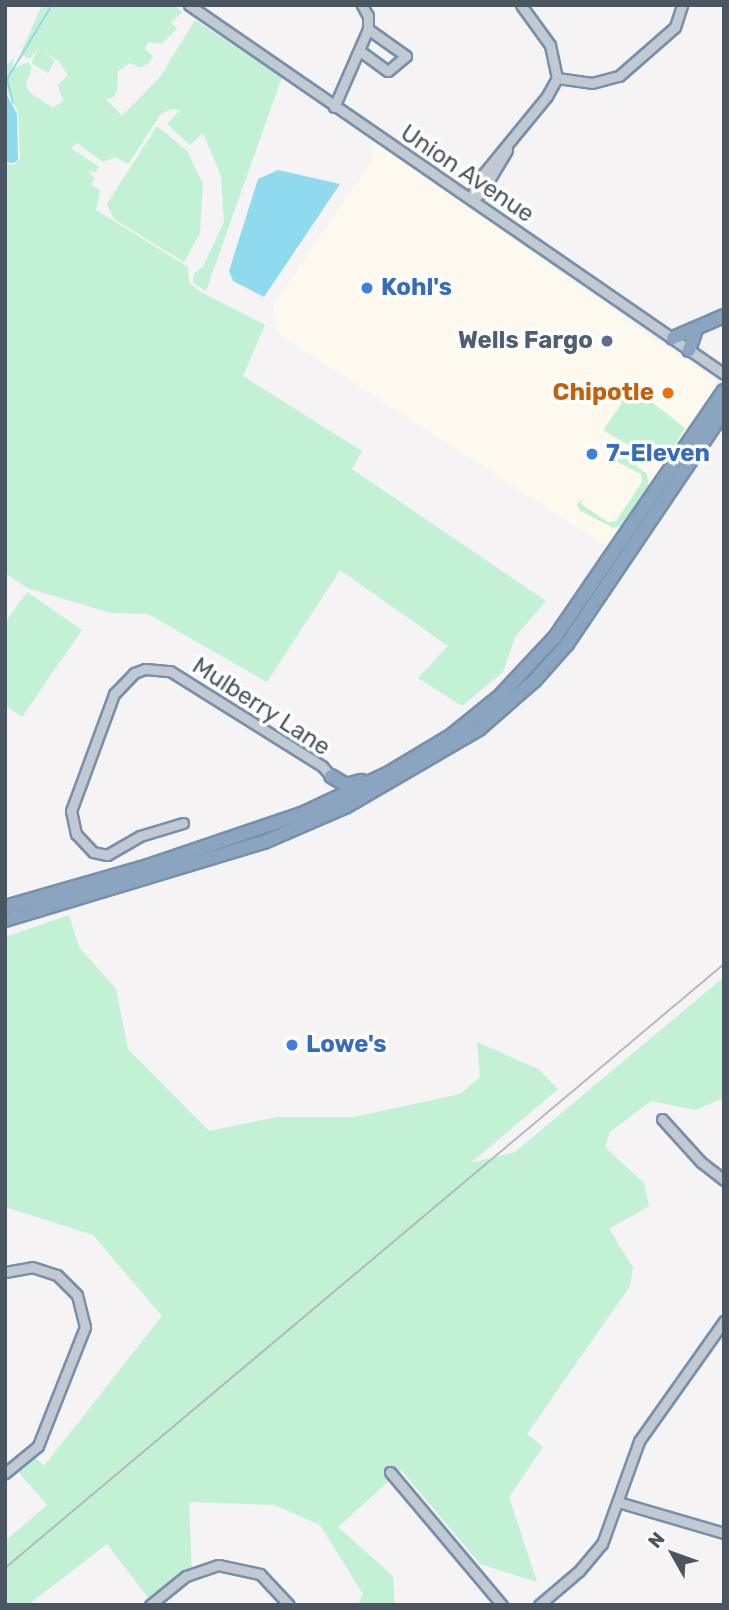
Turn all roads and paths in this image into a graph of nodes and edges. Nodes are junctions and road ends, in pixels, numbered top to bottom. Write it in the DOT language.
graph roads {
  1 [pos="189,5"];
  2 [pos="362,5"];
  3 [pos="521,5"];
  4 [pos="682,5"];
  5 [pos="368,29"];
  6 [pos="360,51"];
  7 [pos="557,78"];
  8 [pos="334,107"];
  9 [pos="472,201"];
  10 [pos="724,316"];
  11 [pos="696,330"];
  12 [pos="673,338"];
  13 [pos="689,350"];
  14 [pos="724,374"];
  15 [pos="724,391"];
  16 [pos="724,411"];
  17 [pos="389,773"];
  18 [pos="331,776"];
  19 [pos="304,813"];
  20 [pos="184,822"];
  21 [pos="5,907"];
  22 [pos="5,920"];
  23 [pos="662,1119"];
  24 [pos="724,1180"];
  25 [pos="5,1272"];
  26 [pos="724,1321"];
  27 [pos="390,1472"];
  28 [pos="5,1473"];
  29 [pos="618,1502"];
  30 [pos="724,1533"];
  31 [pos="150,1605"];
  32 [pos="289,1605"];
  33 [pos="502,1605"];
  34 [pos="539,1605"];
  1 -- 8 [label="street, Union Avenue"];
  2 -- 5 [label="street"];
  3 -- 7 [label="street"];
  4 -- 7 [label="street"];
  5 -- 6 [label="street"];
  5 -- 6 [label="street"];
  6 -- 8 [label="street"];
  7 -- 9 [label="street"];
  8 -- 9 [label="street, Union Avenue"];
  9 -- 12 [label="street, Union Avenue"];
  10 -- 11 [label="highway"];
  11 -- 12 [label="highway"];
  11 -- 13 [label="highway"];
  12 -- 13 [label="street, Union Avenue"];
  13 -- 14 [label="street, Union Avenue"];
  15 -- 17 [label="highway"];
  16 -- 22 [label="highway"];
  17 -- 18 [label="highway"];
  17 -- 19 [label="highway"];
  18 -- 19 [label="highway"];
  18 -- 20 [label="street, Mulberry Lane"];
  19 -- 21 [label="highway"];
  23 -- 24 [label="street"];
  25 -- 28 [label="street"];
  26 -- 29 [label="street"];
  27 -- 33 [label="street"];
  29 -- 30 [label="street"];
  29 -- 34 [label="street"];
  31 -- 32 [label="street"];
}
